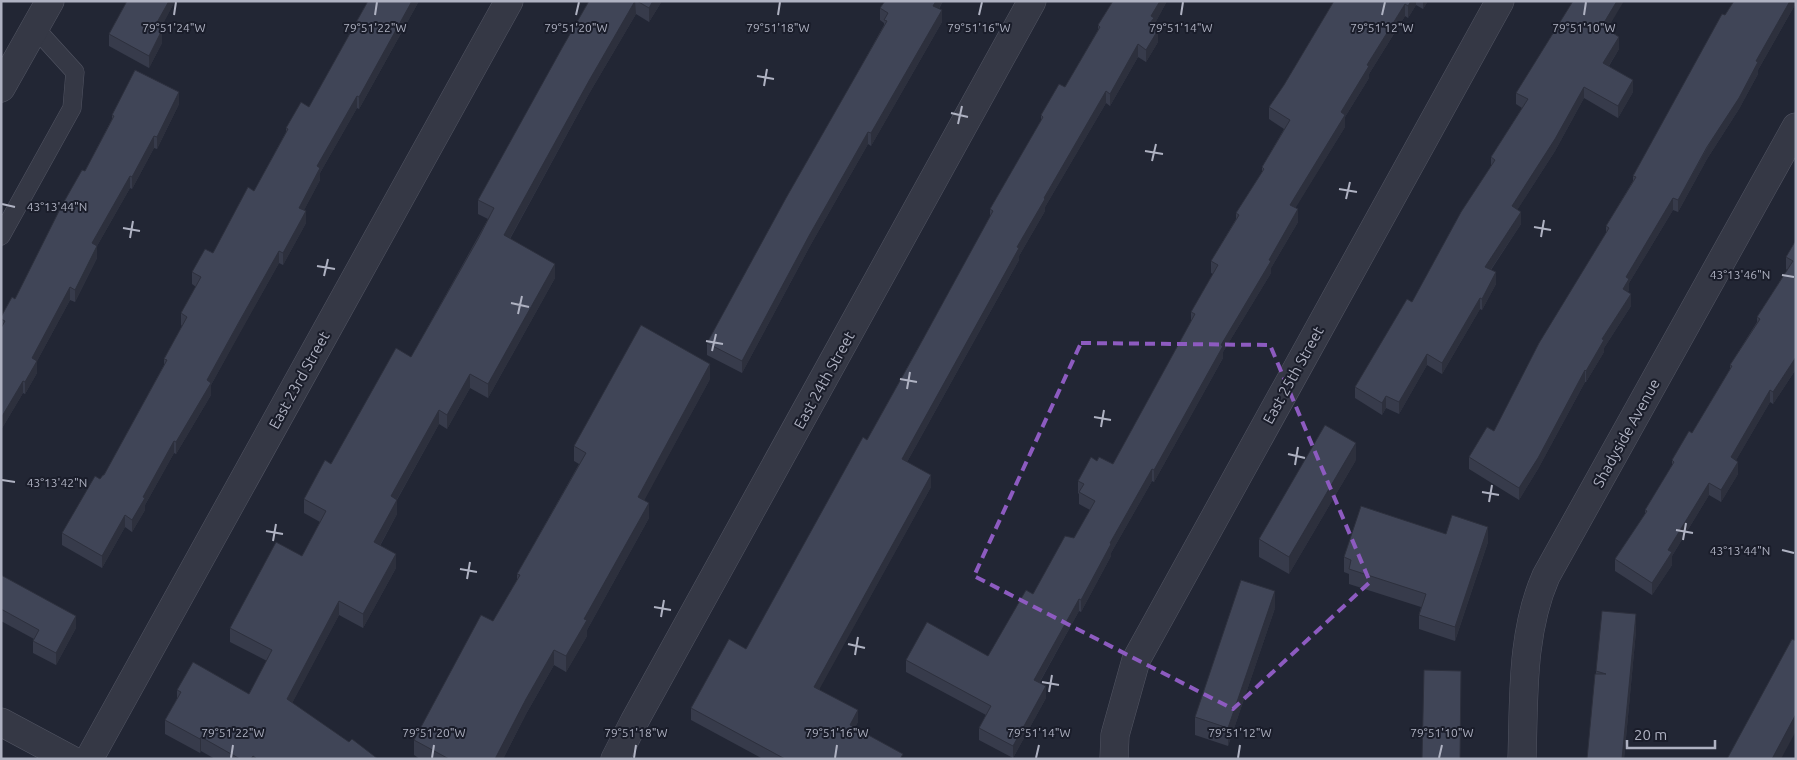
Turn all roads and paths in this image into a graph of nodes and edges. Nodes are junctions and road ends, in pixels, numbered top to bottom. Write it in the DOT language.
graph roads {
  1 [pos="50,1"];
  2 [pos="509,1"];
  3 [pos="1032,1"];
  4 [pos="1500,1"];
  5 [pos="35,28"];
  6 [pos="1,88"];
  7 [pos="1796,127"];
  8 [pos="1,236"];
  9 [pos="1,722"];
  10 [pos="620,757"];
  11 [pos="70,759"];
  12 [pos="88,759"];
  13 [pos="1114,759"];
  14 [pos="1522,759"];
  1 -- 5 [label="street"];
  2 -- 12 [label="street, East 23rd Street"];
  3 -- 10 [label="street, East 24th Street"];
  4 -- 13 [label="street, East 25th Street"];
  5 -- 6 [label="street"];
  5 -- 8 [label="lane"];
  7 -- 14 [label="street, Shadyside Avenue"];
  9 -- 11 [label="street"];
}
